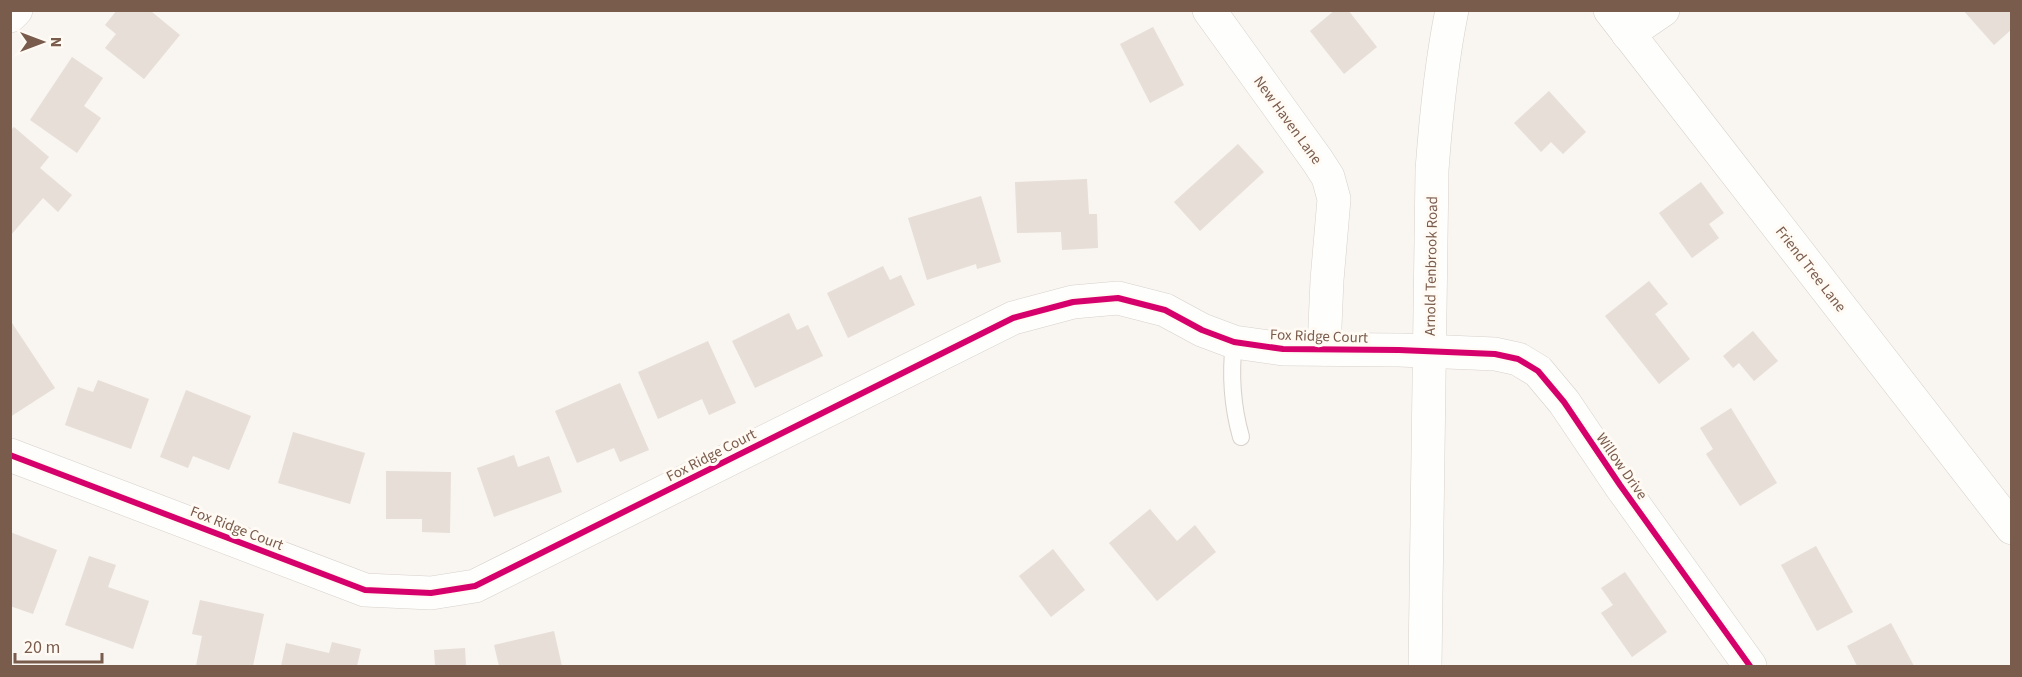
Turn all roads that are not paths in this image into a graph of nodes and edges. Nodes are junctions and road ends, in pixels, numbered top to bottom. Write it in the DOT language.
graph roads {
  1 [pos="16,10"];
  2 [pos="1209,10"];
  3 [pos="1452,10"];
  4 [pos="1663,10"];
  5 [pos="10,16"];
  6 [pos="1619,22"];
  7 [pos="1234,342"];
  8 [pos="1324,349"];
  9 [pos="1430,351"];
  10 [pos="1240,437"];
  11 [pos="10,455"];
  12 [pos="2012,528"];
  13 [pos="1425,666"];
  14 [pos="1750,666"];
  1 -- 5 [label="street"];
  2 -- 8 [label="street, New Haven Lane"];
  3 -- 9 [label="street, Arnold Tenbrook Road"];
  4 -- 6 [label="street"];
  6 -- 12 [label="street, Friend Tree Lane"];
  7 -- 8 [label="street, Fox Ridge Court"];
  7 -- 10 [label="lane"];
  7 -- 11 [label="street, Fox Ridge Court"];
  8 -- 9 [label="street, Fox Ridge Court"];
  9 -- 13 [label="street, Arnold Tenbrook Road"];
  9 -- 14 [label="street, Willow Drive"];
}
